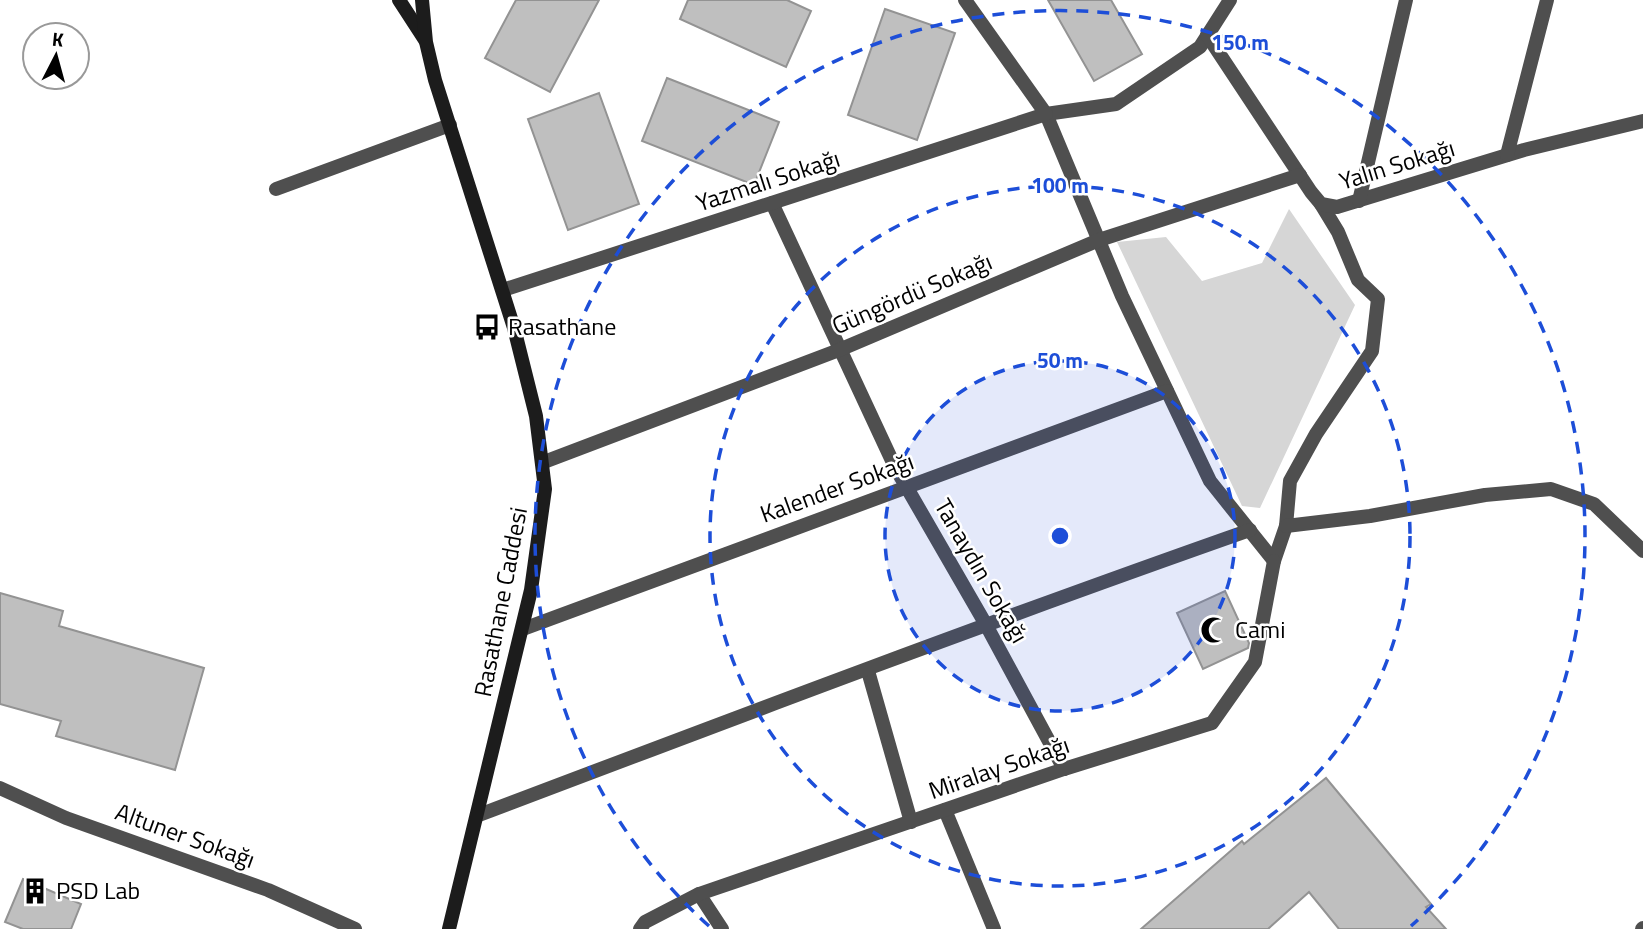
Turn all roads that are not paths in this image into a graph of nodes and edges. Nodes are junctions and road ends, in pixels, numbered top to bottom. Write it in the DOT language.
graph roads {
  1 [pos="399,0"];
  2 [pos="422,0"];
  3 [pos="965,0"];
  4 [pos="1230,0"];
  5 [pos="1406,0"];
  6 [pos="1547,0"];
  7 [pos="1207,35"];
  8 [pos="426,42"];
  9 [pos="1046,114"];
  10 [pos="1643,121"];
  11 [pos="450,125"];
  12 [pos="1507,155"];
  13 [pos="1300,174"];
  14 [pos="276,189"];
  15 [pos="1359,201"];
  16 [pos="772,204"];
  17 [pos="1321,204"];
  18 [pos="1099,240"];
  19 [pos="503,290"];
  20 [pos="839,350"];
  21 [pos="1167,391"];
  22 [pos="544,461"];
  23 [pos="906,487"];
  24 [pos="1286,526"];
  25 [pos="1250,530"];
  26 [pos="1643,551"];
  27 [pos="1274,561"];
  28 [pos="985,623"];
  29 [pos="523,629"];
  30 [pos="867,671"];
  31 [pos="1065,769"];
  32 [pos="0,788"];
  33 [pos="945,810"];
  34 [pos="479,815"];
  35 [pos="911,822"];
  36 [pos="699,894"];
  37 [pos="355,929"];
  38 [pos="449,929"];
  39 [pos="640,929"];
  40 [pos="722,929"];
  41 [pos="994,929"];
  1 -- 8 [label="street"];
  2 -- 8 [label="street, Rasathane Caddesi"];
  3 -- 9 [label="street"];
  4 -- 7 [label="street, Yazmalı Sokağı"];
  5 -- 15 [label="street"];
  6 -- 12 [label="street"];
  7 -- 9 [label="street, Yazmalı Sokağı"];
  7 -- 13 [label="street, Yalın Sokağı"];
  8 -- 11 [label="street, Rasathane Caddesi"];
  9 -- 16 [label="street, Yazmalı Sokağı"];
  9 -- 18 [label="street"];
  10 -- 12 [label="street, Yalın Sokağı"];
  11 -- 14 [label="street"];
  11 -- 19 [label="street, Rasathane Caddesi"];
  12 -- 15 [label="street, Yalın Sokağı"];
  13 -- 17 [label="street, Yalın Sokağı"];
  13 -- 18 [label="street, Güngördü Sokağı"];
  15 -- 17 [label="street, Yalın Sokağı"];
  16 -- 19 [label="street, Yazmalı Sokağı"];
  16 -- 20 [label="street, Tanaydın Sokağı"];
  17 -- 24 [label="street, Miralay Sokağı"];
  18 -- 20 [label="street, Güngördü Sokağı"];
  18 -- 21 [label="street"];
  19 -- 22 [label="street, Rasathane Caddesi"];
  20 -- 22 [label="street, Güngördü Sokağı"];
  20 -- 23 [label="street, Tanaydın Sokağı"];
  21 -- 23 [label="street, Kalender Sokağı"];
  21 -- 25 [label="street"];
  22 -- 29 [label="street, Rasathane Caddesi"];
  23 -- 28 [label="street, Tanaydın Sokağı"];
  23 -- 29 [label="street, Kalender Sokağı"];
  24 -- 26 [label="street"];
  24 -- 27 [label="street, Miralay Sokağı"];
  25 -- 27 [label="street"];
  25 -- 28 [label="street"];
  27 -- 31 [label="street, Miralay Sokağı"];
  28 -- 30 [label="street"];
  28 -- 31 [label="street, Tanaydın Sokağı"];
  29 -- 34 [label="street, Rasathane Caddesi"];
  30 -- 34 [label="street"];
  30 -- 35 [label="street"];
  31 -- 33 [label="street, Miralay Sokağı"];
  32 -- 37 [label="street, Altuner Sokağı"];
  33 -- 35 [label="street, Miralay Sokağı"];
  33 -- 41 [label="street"];
  34 -- 38 [label="street, Rasathane Caddesi"];
  35 -- 36 [label="street, Miralay Sokağı"];
  36 -- 39 [label="street, Miralay Sokağı"];
  36 -- 40 [label="street"];
}
